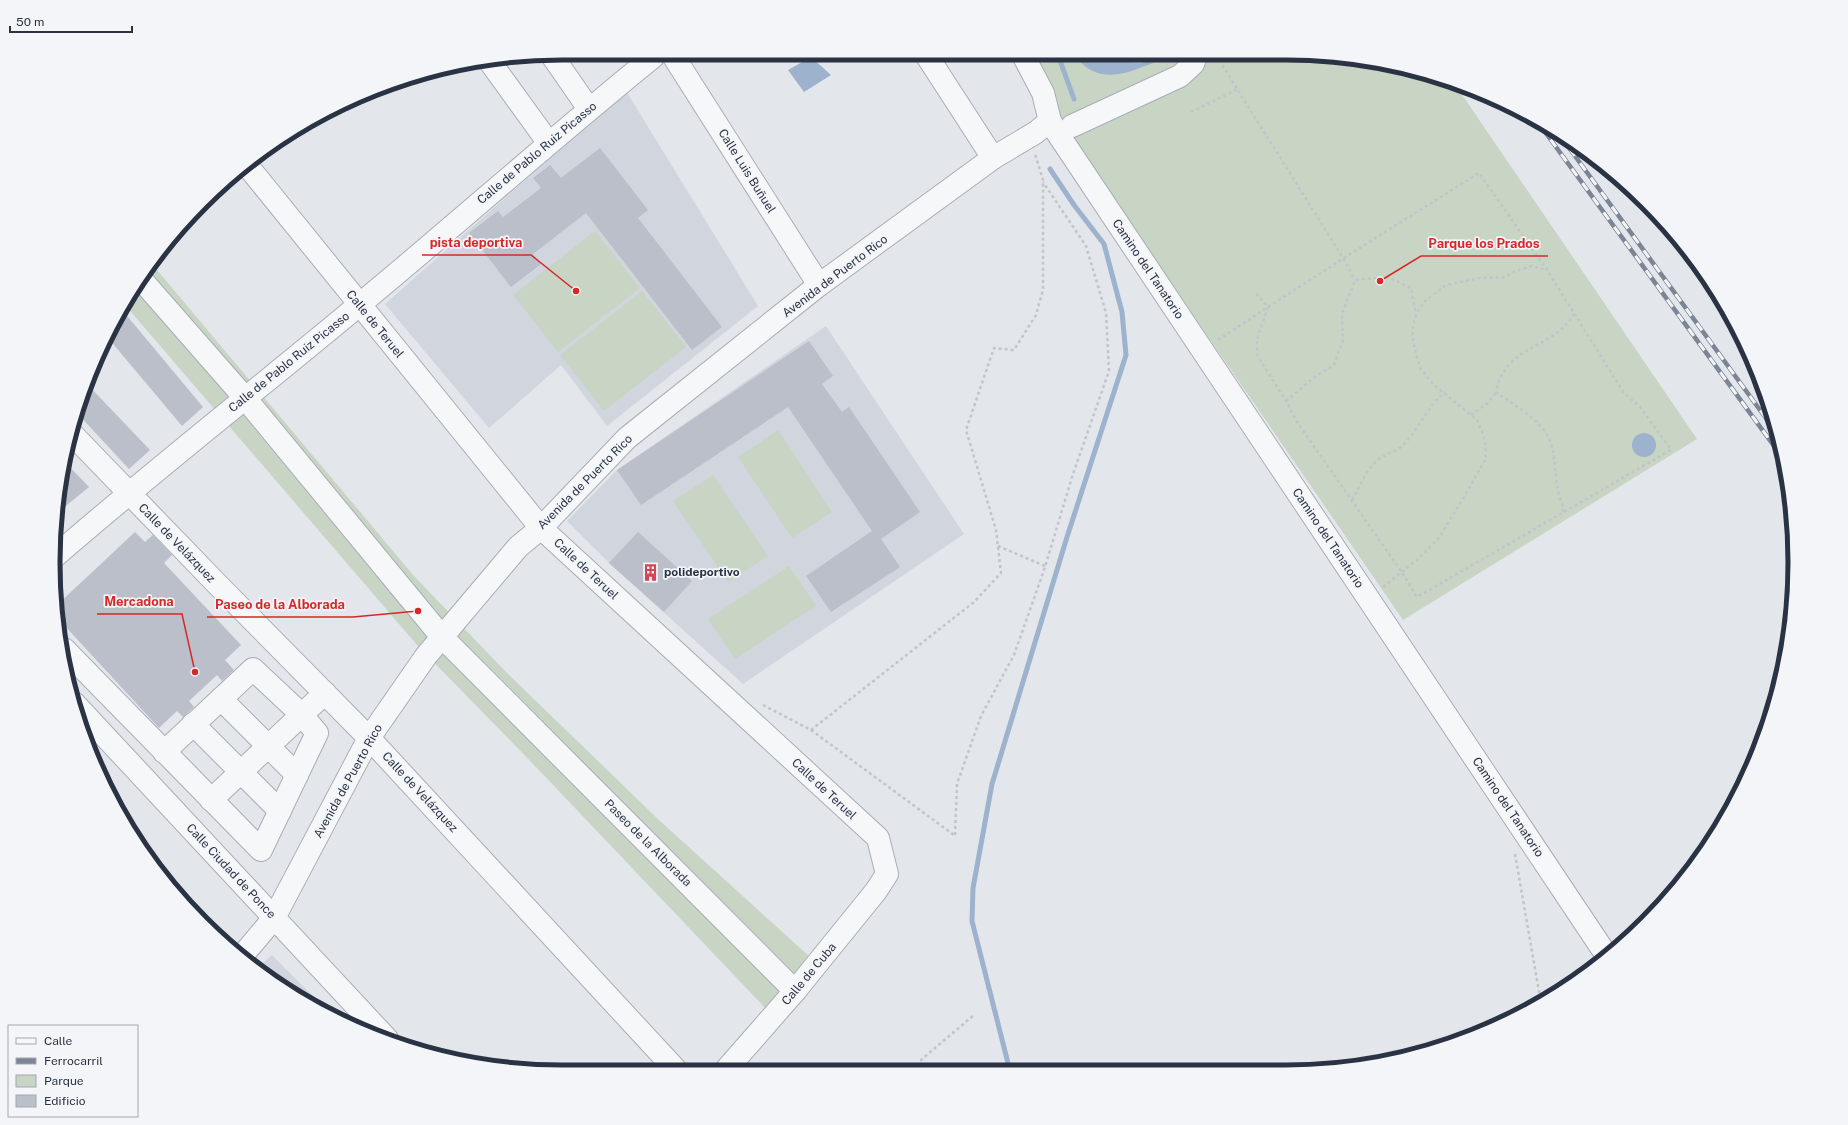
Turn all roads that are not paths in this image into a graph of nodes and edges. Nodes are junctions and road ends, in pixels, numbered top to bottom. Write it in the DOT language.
graph roads {
  1 [pos="555,60"];
  2 [pos="649,60"];
  3 [pos="676,60"];
  4 [pos="930,60"];
  5 [pos="1026,60"];
  6 [pos="1194,60"];
  7 [pos="492,65"];
  8 [pos="589,109"];
  9 [pos="1050,120"];
  10 [pos="1072,126"];
  11 [pos="548,142"];
  12 [pos="993,158"];
  13 [pos="250,169"];
  14 [pos="145,283"];
  15 [pos="820,285"];
  16 [pos="359,305"];
  17 [pos="245,398"];
  18 [pos="76,438"];
  19 [pos="128,493"];
  20 [pos="541,528"];
  21 [pos="60,552"];
  22 [pos="442,637"];
  23 [pos="69,654"];
  24 [pos="325,694"];
  25 [pos="221,698"];
  26 [pos="83,713"];
  27 [pos="302,715"];
  28 [pos="194,724"];
  29 [pos="369,738"];
  30 [pos="269,746"];
  31 [pos="164,752"];
  32 [pos="241,772"];
  33 [pos="297,774"];
  34 [pos="214,803"];
  35 [pos="280,811"];
  36 [pos="191,828"];
  37 [pos="887,874"];
  38 [pos="274,918"];
  39 [pos="1604,951"];
  40 [pos="246,952"];
  41 [pos="795,991"];
  42 [pos="379,1030"];
  43 [pos="671,1065"];
  44 [pos="730,1065"];
  1 -- 8 [label="street"];
  2 -- 8 [label="street, Calle de Pablo Ruiz Picasso"];
  3 -- 15 [label="street, Calle Luis Buñuel"];
  4 -- 12 [label="street"];
  5 -- 9 [label="street, Camino del Tanatorio"];
  6 -- 10 [label="street"];
  7 -- 11 [label="street"];
  8 -- 11 [label="street, Calle de Pablo Ruiz Picasso"];
  9 -- 12 [label="street, Avenida de Puerto Rico"];
  9 -- 39 [label="street, Camino del Tanatorio"];
  11 -- 16 [label="street, Calle de Pablo Ruiz Picasso"];
  12 -- 15 [label="street, Avenida de Puerto Rico"];
  13 -- 16 [label="street, Calle de Teruel"];
  14 -- 17 [label="street, Paseo de la Alborada"];
  15 -- 20 [label="street, Avenida de Puerto Rico"];
  16 -- 17 [label="street, Calle de Pablo Ruiz Picasso"];
  16 -- 20 [label="street, Calle de Teruel"];
  17 -- 19 [label="street, Calle de Pablo Ruiz Picasso"];
  17 -- 22 [label="street, Paseo de la Alborada"];
  18 -- 19 [label="street, Calle de Velázquez"];
  19 -- 21 [label="street, Calle de Pablo Ruiz Picasso"];
  19 -- 24 [label="street, Calle de Velázquez"];
  20 -- 22 [label="street, Avenida de Puerto Rico"];
  20 -- 37 [label="street, Calle de Teruel"];
  22 -- 29 [label="street, Avenida de Puerto Rico"];
  22 -- 41 [label="street, Paseo de la Alborada"];
  23 -- 31 [label="street"];
  24 -- 27 [label="street"];
  24 -- 29 [label="street, Calle de Velázquez"];
  25 -- 27 [label="street"];
  25 -- 28 [label="street"];
  25 -- 30 [label="street"];
  26 -- 36 [label="street, Calle Ciudad de Ponce"];
  27 -- 30 [label="street"];
  27 -- 33 [label="street"];
  28 -- 31 [label="street"];
  28 -- 32 [label="street"];
  29 -- 38 [label="street, Avenida de Puerto Rico"];
  29 -- 43 [label="street, Calle de Velázquez"];
  30 -- 32 [label="street"];
  30 -- 33 [label="street"];
  31 -- 34 [label="street"];
  32 -- 34 [label="street"];
  32 -- 35 [label="street"];
  33 -- 35 [label="street"];
  34 -- 35 [label="street"];
  34 -- 36 [label="street"];
  36 -- 38 [label="street, Calle Ciudad de Ponce"];
  37 -- 41 [label="street, Calle de Cuba"];
  38 -- 40 [label="street, Avenida de Puerto Rico"];
  38 -- 42 [label="street, Calle Ciudad de Ponce"];
  41 -- 44 [label="street, Calle de Cuba"];
}
